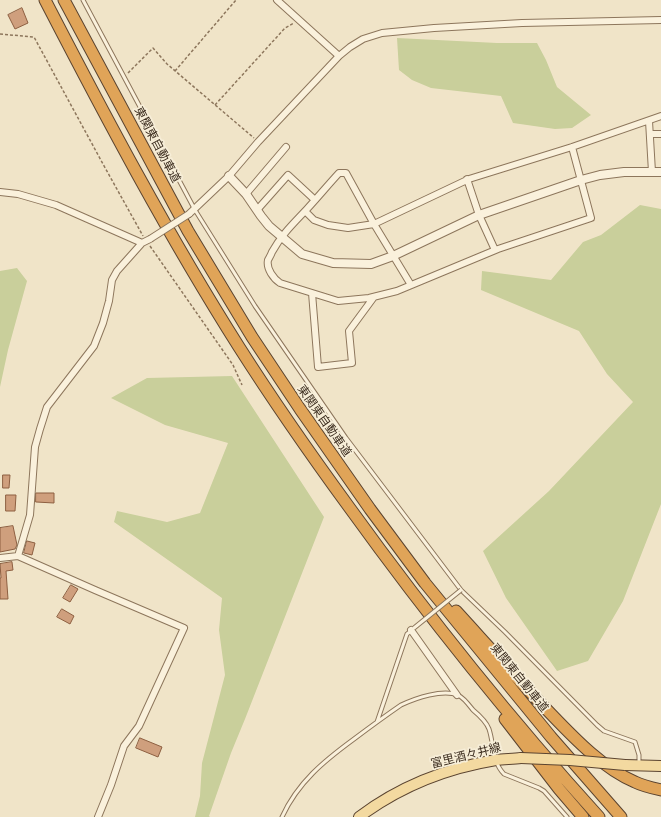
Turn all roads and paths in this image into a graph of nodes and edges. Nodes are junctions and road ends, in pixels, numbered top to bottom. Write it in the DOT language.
graph roads {
  1 [pos="45,0"];
  2 [pos="64,0"];
  3 [pos="83,0"];
  4 [pos="236,0"];
  5 [pos="277,0"];
  6 [pos="299,20"];
  7 [pos="661,20"];
  8 [pos="0,34"];
  9 [pos="339,56"];
  10 [pos="175,71"];
  11 [pos="124,77"];
  12 [pos="215,105"];
  13 [pos="661,116"];
  14 [pos="649,121"];
  15 [pos="650,134"];
  16 [pos="661,134"];
  17 [pos="258,142"];
  18 [pos="286,147"];
  19 [pos="572,147"];
  20 [pos="652,172"];
  21 [pos="661,172"];
  22 [pos="229,176"];
  23 [pos="468,179"];
  24 [pos="581,180"];
  25 [pos="0,192"];
  26 [pos="246,194"];
  27 [pos="315,200"];
  28 [pos="195,210"];
  29 [pos="257,210"];
  30 [pos="305,211"];
  31 [pos="479,215"];
  32 [pos="374,224"];
  33 [pos="281,237"];
  34 [pos="146,241"];
  35 [pos="496,250"];
  36 [pos="393,256"];
  37 [pos="411,285"];
  38 [pos="312,293"];
  39 [pos="374,297"];
  40 [pos="242,385"];
  41 [pos="397,545"];
  42 [pos="18,556"];
  43 [pos="0,558"];
  44 [pos="461,590"];
  45 [pos="413,629"];
  46 [pos="460,652"];
  47 [pos="457,695"];
  48 [pos="377,722"];
  49 [pos="496,760"];
  50 [pos="638,766"];
  51 [pos="661,766"];
  52 [pos="661,790"];
  53 [pos="98,817"];
  54 [pos="282,817"];
  55 [pos="360,817"];
  56 [pos="566,817"];
  57 [pos="583,817"];
  58 [pos="599,817"];
  59 [pos="621,817"];
  1 -- 46 [label="highway"];
  2 -- 41 [label="highway, 東関東自動車道"];
  3 -- 11 [label="lane"];
  4 -- 10 [label="path"];
  5 -- 6 [label="street"];
  6 -- 9 [label="street"];
  6 -- 12 [label="path"];
  7 -- 9 [label="street"];
  8 -- 34 [label="path"];
  9 -- 17 [label="street"];
  10 -- 11 [label="path"];
  10 -- 12 [label="path"];
  11 -- 28 [label="lane"];
  12 -- 17 [label="path"];
  13 -- 14 [label="street"];
  14 -- 15 [label="street"];
  14 -- 19 [label="street"];
  15 -- 16 [label="street"];
  15 -- 20 [label="street"];
  17 -- 22 [label="street"];
  18 -- 26 [label="street"];
  19 -- 23 [label="street"];
  19 -- 24 [label="street"];
  20 -- 21 [label="street"];
  20 -- 24 [label="street"];
  22 -- 26 [label="street"];
  22 -- 28 [label="street"];
  23 -- 31 [label="street"];
  23 -- 32 [label="street"];
  24 -- 31 [label="street"];
  24 -- 35 [label="street"];
  25 -- 34 [label="street"];
  26 -- 29 [label="street"];
  27 -- 29 [label="street"];
  27 -- 30 [label="street"];
  27 -- 32 [label="street"];
  28 -- 34 [label="street, bridge"];
  28 -- 44 [label="lane"];
  29 -- 33 [label="street"];
  30 -- 32 [label="street"];
  30 -- 33 [label="street"];
  31 -- 35 [label="street"];
  31 -- 36 [label="street"];
  32 -- 36 [label="street"];
  33 -- 36 [label="street"];
  33 -- 38 [label="street"];
  34 -- 40 [label="path"];
  34 -- 42 [label="street"];
  35 -- 37 [label="street"];
  36 -- 37 [label="street"];
  37 -- 39 [label="street"];
  38 -- 39 [label="street"];
  38 -- 39 [label="street"];
  41 -- 52 [label="highway"];
  41 -- 59 [label="highway, 東関東自動車道"];
  42 -- 43 [label="street"];
  42 -- 53 [label="street"];
  44 -- 45 [label="lane, bridge"];
  44 -- 50 [label="lane"];
  45 -- 47 [label="street"];
  45 -- 48 [label="lane"];
  46 -- 57 [label="highway"];
  46 -- 58 [label="highway"];
  47 -- 48 [label="lane"];
  47 -- 49 [label="lane"];
  48 -- 54 [label="lane"];
  49 -- 50 [label="main road, 富里酒々井線, bridge"];
  49 -- 55 [label="main road, 富里酒々井線"];
  49 -- 56 [label="lane"];
  50 -- 51 [label="main road, 富里酒々井線"];
}
